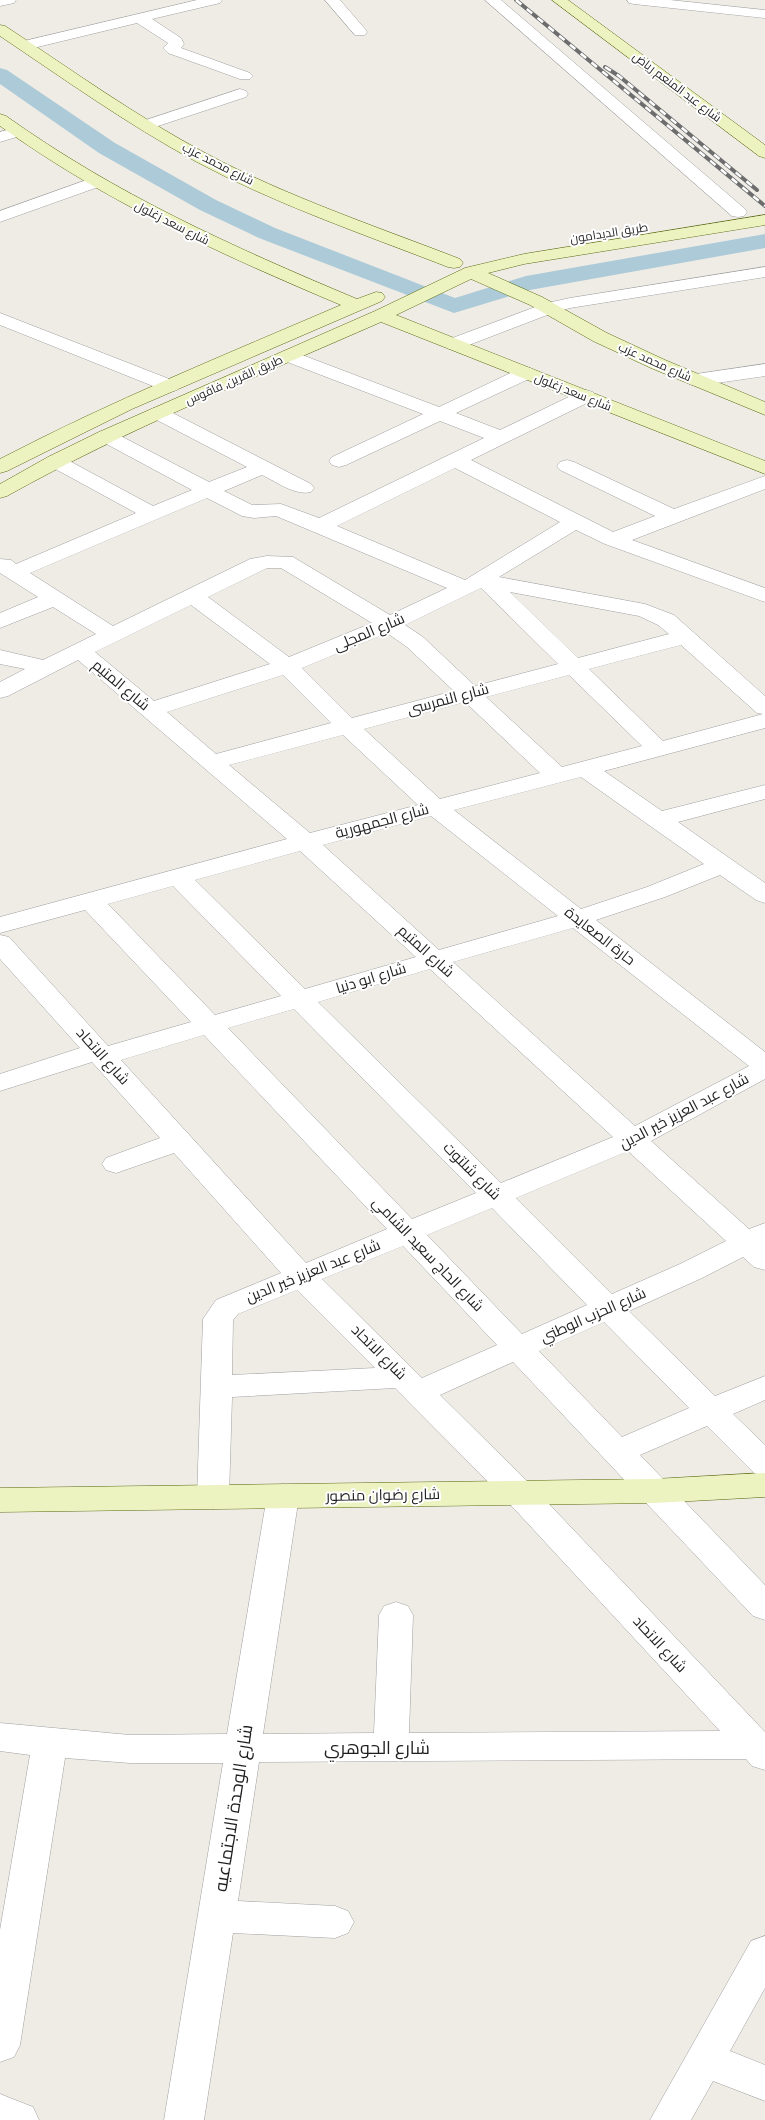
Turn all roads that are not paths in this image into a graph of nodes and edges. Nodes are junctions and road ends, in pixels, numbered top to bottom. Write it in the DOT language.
graph roads {
  1 [pos="9,0"];
  2 [pos="215,0"];
  3 [pos="332,0"];
  4 [pos="492,0"];
  5 [pos="559,0"];
  6 [pos="584,0"];
  7 [pos="634,0"];
  8 [pos="690,0"];
  9 [pos="0,2"];
  10 [pos="763,14"];
  11 [pos="139,18"];
  12 [pos="588,20"];
  13 [pos="0,29"];
  14 [pos="360,32"];
  15 [pos="24,45"];
  16 [pos="245,76"];
  17 [pos="240,94"];
  18 [pos="0,119"];
  19 [pos="146,125"];
  20 [pos="17,132"];
  21 [pos="0,137"];
  22 [pos="765,153"];
  23 [pos="95,182"];
  24 [pos="765,207"];
  25 [pos="738,212"];
  26 [pos="0,217"];
  27 [pos="765,220"];
  28 [pos="621,237"];
  29 [pos="461,271"];
  30 [pos="765,272"];
  31 [pos="396,293"];
  32 [pos="356,305"];
  33 [pos="542,305"];
  34 [pos="381,315"];
  35 [pos="4,325"];
  36 [pos="454,344"];
  37 [pos="289,356"];
  38 [pos="765,370"];
  39 [pos="526,373"];
  40 [pos="696,380"];
  41 [pos="170,386"];
  42 [pos="586,396"];
  43 [pos="765,409"];
  44 [pos="158,413"];
  45 [pos="438,413"];
  46 [pos="106,436"];
  47 [pos="502,438"];
  48 [pos="456,460"];
  49 [pos="55,461"];
  50 [pos="339,461"];
  51 [pos="567,466"];
  52 [pos="263,467"];
  53 [pos="0,468"];
  54 [pos="765,468"];
  55 [pos="765,482"];
  56 [pos="304,488"];
  57 [pos="208,490"];
  58 [pos="0,492"];
  59 [pos="153,514"];
  60 [pos="673,517"];
  61 [pos="574,522"];
  62 [pos="320,526"];
  63 [pos="612,540"];
  64 [pos="7,567"];
  65 [pos="478,583"];
  66 [pos="765,595"];
  67 [pos="192,596"];
  68 [pos="55,598"];
  69 [pos="0,621"];
  70 [pos="389,624"];
  71 [pos="112,635"];
  72 [pos="685,637"];
  73 [pos="80,650"];
  74 [pos="0,658"];
  75 [pos="46,666"];
  76 [pos="287,666"];
  77 [pos="573,666"];
  78 [pos="0,691"];
  79 [pos="470,694"];
  80 [pos="765,708"];
  81 [pos="150,710"];
  82 [pos="765,721"];
  83 [pos="348,726"];
  84 [pos="658,750"];
  85 [pos="212,762"];
  86 [pos="585,768"];
  87 [pos="556,775"];
  88 [pos="765,792"];
  89 [pos="435,807"];
  90 [pos="658,820"];
  91 [pos="305,842"];
  92 [pos="722,865"];
  93 [pos="178,877"];
  94 [pos="765,895"];
  95 [pos="92,901"];
  96 [pos="578,918"];
  97 [pos="0,925"];
  98 [pos="0,943"];
  99 [pos="435,959"];
  100 [pos="300,1000"];
  101 [pos="211,1025"];
  102 [pos="100,1054"];
  103 [pos="765,1067"];
  104 [pos="0,1084"];
  105 [pos="633,1140"];
  106 [pos="179,1141"];
  107 [pos="116,1164"];
  108 [pos="497,1196"];
  109 [pos="408,1232"];
  110 [pos="759,1245"];
  111 [pos="302,1276"];
  112 [pos="609,1308"];
  113 [pos="518,1348"];
  114 [pos="411,1384"];
  115 [pos="216,1387"];
  116 [pos="765,1387"];
  117 [pos="711,1411"];
  118 [pos="618,1452"];
  119 [pos="765,1465"];
  120 [pos="765,1485"];
  121 [pos="654,1491"];
  122 [pos="519,1493"];
  123 [pos="283,1496"];
  124 [pos="213,1497"];
  125 [pos="0,1500"];
  126 [pos="765,1607"];
  127 [pos="396,1615"];
  128 [pos="0,1737"];
  129 [pos="50,1743"];
  130 [pos="242,1747"];
  131 [pos="390,1747"];
  132 [pos="760,1750"];
  133 [pos="216,1916"];
  134 [pos="335,1922"];
  135 [pos="765,1952"];
  136 [pos="0,2045"];
  137 [pos="704,2059"];
  138 [pos="765,2083"];
  139 [pos="0,2112"];
  140 [pos="19,2120"];
  141 [pos="184,2120"];
  142 [pos="670,2120"];
  1 -- 9 [label="street"];
  2 -- 11 [label="street"];
  3 -- 14 [label="street"];
  4 -- 25 [label="street"];
  5 -- 12 [label="main road, شارع عبد المنعم رياض"];
  6 -- 12 [label="main road"];
  7 -- 10 [label="street"];
  8 -- 10 [label="street"];
  11 -- 15 [label="street"];
  11 -- 16 [label="street"];
  12 -- 22 [label="main road, شارع عبد المنعم رياض"];
  13 -- 15 [label="main road, شارع محمد عزب"];
  15 -- 19 [label="main road, شارع محمد عزب"];
  17 -- 19 [label="street"];
  18 -- 20 [label="main road, شارع سعد زغلول"];
  19 -- 29 [label="main road, شارع محمد عزب"];
  20 -- 21 [label="street"];
  20 -- 23 [label="main road, شارع سعد زغلول"];
  23 -- 26 [label="street"];
  23 -- 32 [label="main road, شارع سعد زغلول"];
  24 -- 25 [label="main road, طريق الديدامون"];
  25 -- 28 [label="main road, طريق الديدامون"];
  27 -- 28 [label="main road, طريق الديدامون"];
  28 -- 29 [label="main road, طريق الديدامون"];
  29 -- 31 [label="main road, طريق القرين, فاقوس"];
  29 -- 31 [label="main road, طريق القرين, فاقوس"];
  29 -- 33 [label="main road, شارع محمد عزب"];
  30 -- 33 [label="street"];
  31 -- 32 [label="main road, طريق القرين, فاقوس"];
  31 -- 34 [label="main road, طريق القرين, فاقوس"];
  32 -- 41 [label="main road, طريق القرين, فاقوس"];
  33 -- 36 [label="street"];
  33 -- 40 [label="main road, شارع محمد عزب"];
  34 -- 36 [label="main road, شارع سعد زغلول"];
  34 -- 37 [label="main road, طريق القرين, فاقوس"];
  35 -- 41 [label="street"];
  36 -- 39 [label="main road, شارع سعد زغلول"];
  37 -- 44 [label="main road, طريق القرين, فاقوس"];
  37 -- 45 [label="street"];
  38 -- 40 [label="street"];
  39 -- 42 [label="main road, شارع سعد زغلول"];
  39 -- 45 [label="street"];
  40 -- 43 [label="main road, شارع محمد عزب"];
  41 -- 53 [label="main road, طريق القرين, فاقوس"];
  42 -- 47 [label="street"];
  42 -- 54 [label="main road, شارع سعد زغلول"];
  44 -- 46 [label="main road, طريق القرين, فاقوس"];
  44 -- 52 [label="street"];
  45 -- 47 [label="street"];
  45 -- 50 [label="street"];
  46 -- 49 [label="main road, طريق القرين, فاقوس"];
  46 -- 57 [label="street"];
  47 -- 48 [label="street"];
  48 -- 61 [label="street"];
  48 -- 62 [label="street"];
  49 -- 58 [label="main road, طريق القرين, فاقوس"];
  49 -- 59 [label="street"];
  51 -- 60 [label="street"];
  52 -- 56 [label="street"];
  52 -- 57 [label="street"];
  55 -- 60 [label="street"];
  57 -- 59 [label="street"];
  57 -- 62 [label="street"];
  59 -- 64 [label="street"];
  60 -- 63 [label="street"];
  61 -- 63 [label="street"];
  61 -- 65 [label="street, شارع المجلى"];
  62 -- 65 [label="street"];
  63 -- 66 [label="street"];
  64 -- 68 [label="street"];
  65 -- 70 [label="street, شارع المجلى"];
  65 -- 72 [label="street"];
  65 -- 77 [label="street"];
  67 -- 70 [label="street"];
  67 -- 71 [label="street"];
  67 -- 76 [label="street, حارة الصعايدة"];
  68 -- 69 [label="street"];
  68 -- 71 [label="street"];
  70 -- 76 [label="street, شارع المجلى"];
  70 -- 79 [label="street"];
  71 -- 73 [label="street"];
  72 -- 77 [label="street, شارع النمرسى"];
  72 -- 80 [label="street"];
  73 -- 75 [label="street"];
  73 -- 81 [label="street, شارع المتيم"];
  74 -- 75 [label="street"];
  75 -- 78 [label="street"];
  76 -- 81 [label="street, شارع المجلى"];
  76 -- 83 [label="street, حارة الصعايدة"];
  77 -- 79 [label="street, شارع النمرسى"];
  77 -- 84 [label="street"];
  79 -- 83 [label="street, شارع النمرسى"];
  79 -- 87 [label="street"];
  81 -- 85 [label="street, شارع المتيم"];
  82 -- 84 [label="street, شارع الجمهورية"];
  83 -- 85 [label="street, شارع النمرسى"];
  83 -- 89 [label="street, حارة الصعايدة"];
  84 -- 86 [label="street, شارع الجمهورية"];
  85 -- 91 [label="street, شارع المتيم"];
  86 -- 87 [label="street, شارع الجمهورية"];
  86 -- 90 [label="street"];
  87 -- 89 [label="street, شارع الجمهورية"];
  88 -- 90 [label="street"];
  89 -- 91 [label="street, شارع الجمهورية"];
  89 -- 96 [label="street, حارة الصعايدة"];
  90 -- 92 [label="street"];
  91 -- 93 [label="street, شارع الجمهورية"];
  91 -- 99 [label="street, شارع المتيم"];
  92 -- 94 [label="street"];
  92 -- 96 [label="street, شارع ابو دنيا"];
  93 -- 95 [label="street, شارع الجمهورية"];
  93 -- 100 [label="street, شارع شلتوت"];
  95 -- 97 [label="street, شارع الجمهورية"];
  95 -- 101 [label="street, شارع الحاج سعيد الشامي"];
  96 -- 99 [label="street, شارع ابو دنيا"];
  96 -- 103 [label="street, حارة الصعايدة"];
  98 -- 102 [label="street, شارع الاتحاد"];
  99 -- 100 [label="street, شارع ابو دنيا"];
  99 -- 105 [label="street, شارع المتيم"];
  100 -- 101 [label="street, شارع ابو دنيا"];
  100 -- 108 [label="street, شارع شلتوت"];
  101 -- 102 [label="street, شارع ابو دنيا"];
  101 -- 109 [label="street, شارع الحاج سعيد الشامي"];
  102 -- 104 [label="street, شارع ابو دنيا"];
  102 -- 106 [label="street, شارع الاتحاد"];
  103 -- 105 [label="street, شارع عبد العزيز خير الدين"];
  105 -- 108 [label="street, شارع عبد العزيز خير الدين"];
  105 -- 110 [label="street, شارع المتيم"];
  106 -- 107 [label="street"];
  106 -- 111 [label="street, شارع الاتحاد"];
  108 -- 109 [label="street, شارع عبد العزيز خير الدين"];
  108 -- 112 [label="street, شارع شلتوت"];
  109 -- 111 [label="street, شارع عبد العزيز خير الدين"];
  109 -- 113 [label="street, شارع الحاج سعيد الشامي"];
  110 -- 112 [label="street, شارع الحزب الوطني"];
  111 -- 114 [label="street, شارع الاتحاد"];
  111 -- 115 [label="street, شارع عبد العزيز خير الدين"];
  112 -- 113 [label="street, شارع الحزب الوطني"];
  112 -- 117 [label="street, شارع شلتوت"];
  113 -- 114 [label="street, شارع الحزب الوطني"];
  113 -- 118 [label="street, شارع الحاج سعيد الشامي"];
  114 -- 115 [label="street"];
  114 -- 122 [label="street, شارع الاتحاد"];
  115 -- 124 [label="street, شارع عبد العزيز خير الدين"];
  116 -- 117 [label="street"];
  117 -- 118 [label="street"];
  117 -- 119 [label="street, شارع شلتوت"];
  118 -- 121 [label="street, شارع الحاج سعيد الشامي"];
  120 -- 121 [label="main road, شارع رضوان منصور"];
  121 -- 122 [label="main road, شارع رضوان منصور"];
  121 -- 126 [label="street, شارع الحاج سعيد الشامي"];
  122 -- 123 [label="main road, شارع رضوان منصور"];
  122 -- 132 [label="street, شارع الاتحاد"];
  123 -- 124 [label="main road, شارع رضوان منصور"];
  123 -- 130 [label="street, شارع الوحدة الاجتماعيه"];
  124 -- 125 [label="main road, شارع رضوان منصور"];
  127 -- 131 [label="street"];
  128 -- 129 [label="street, شارع الجوهري"];
  129 -- 130 [label="street, شارع الجوهري"];
  129 -- 136 [label="street"];
  130 -- 131 [label="street, شارع الجوهري"];
  130 -- 133 [label="street, شارع الوحدة الاجتماعيه"];
  131 -- 132 [label="street, شارع الجوهري"];
  133 -- 134 [label="street"];
  133 -- 141 [label="street, شارع الوحدة الاجتماعيه"];
  135 -- 137 [label="street"];
  137 -- 138 [label="street"];
  137 -- 142 [label="street"];
  139 -- 140 [label="street"];
}
